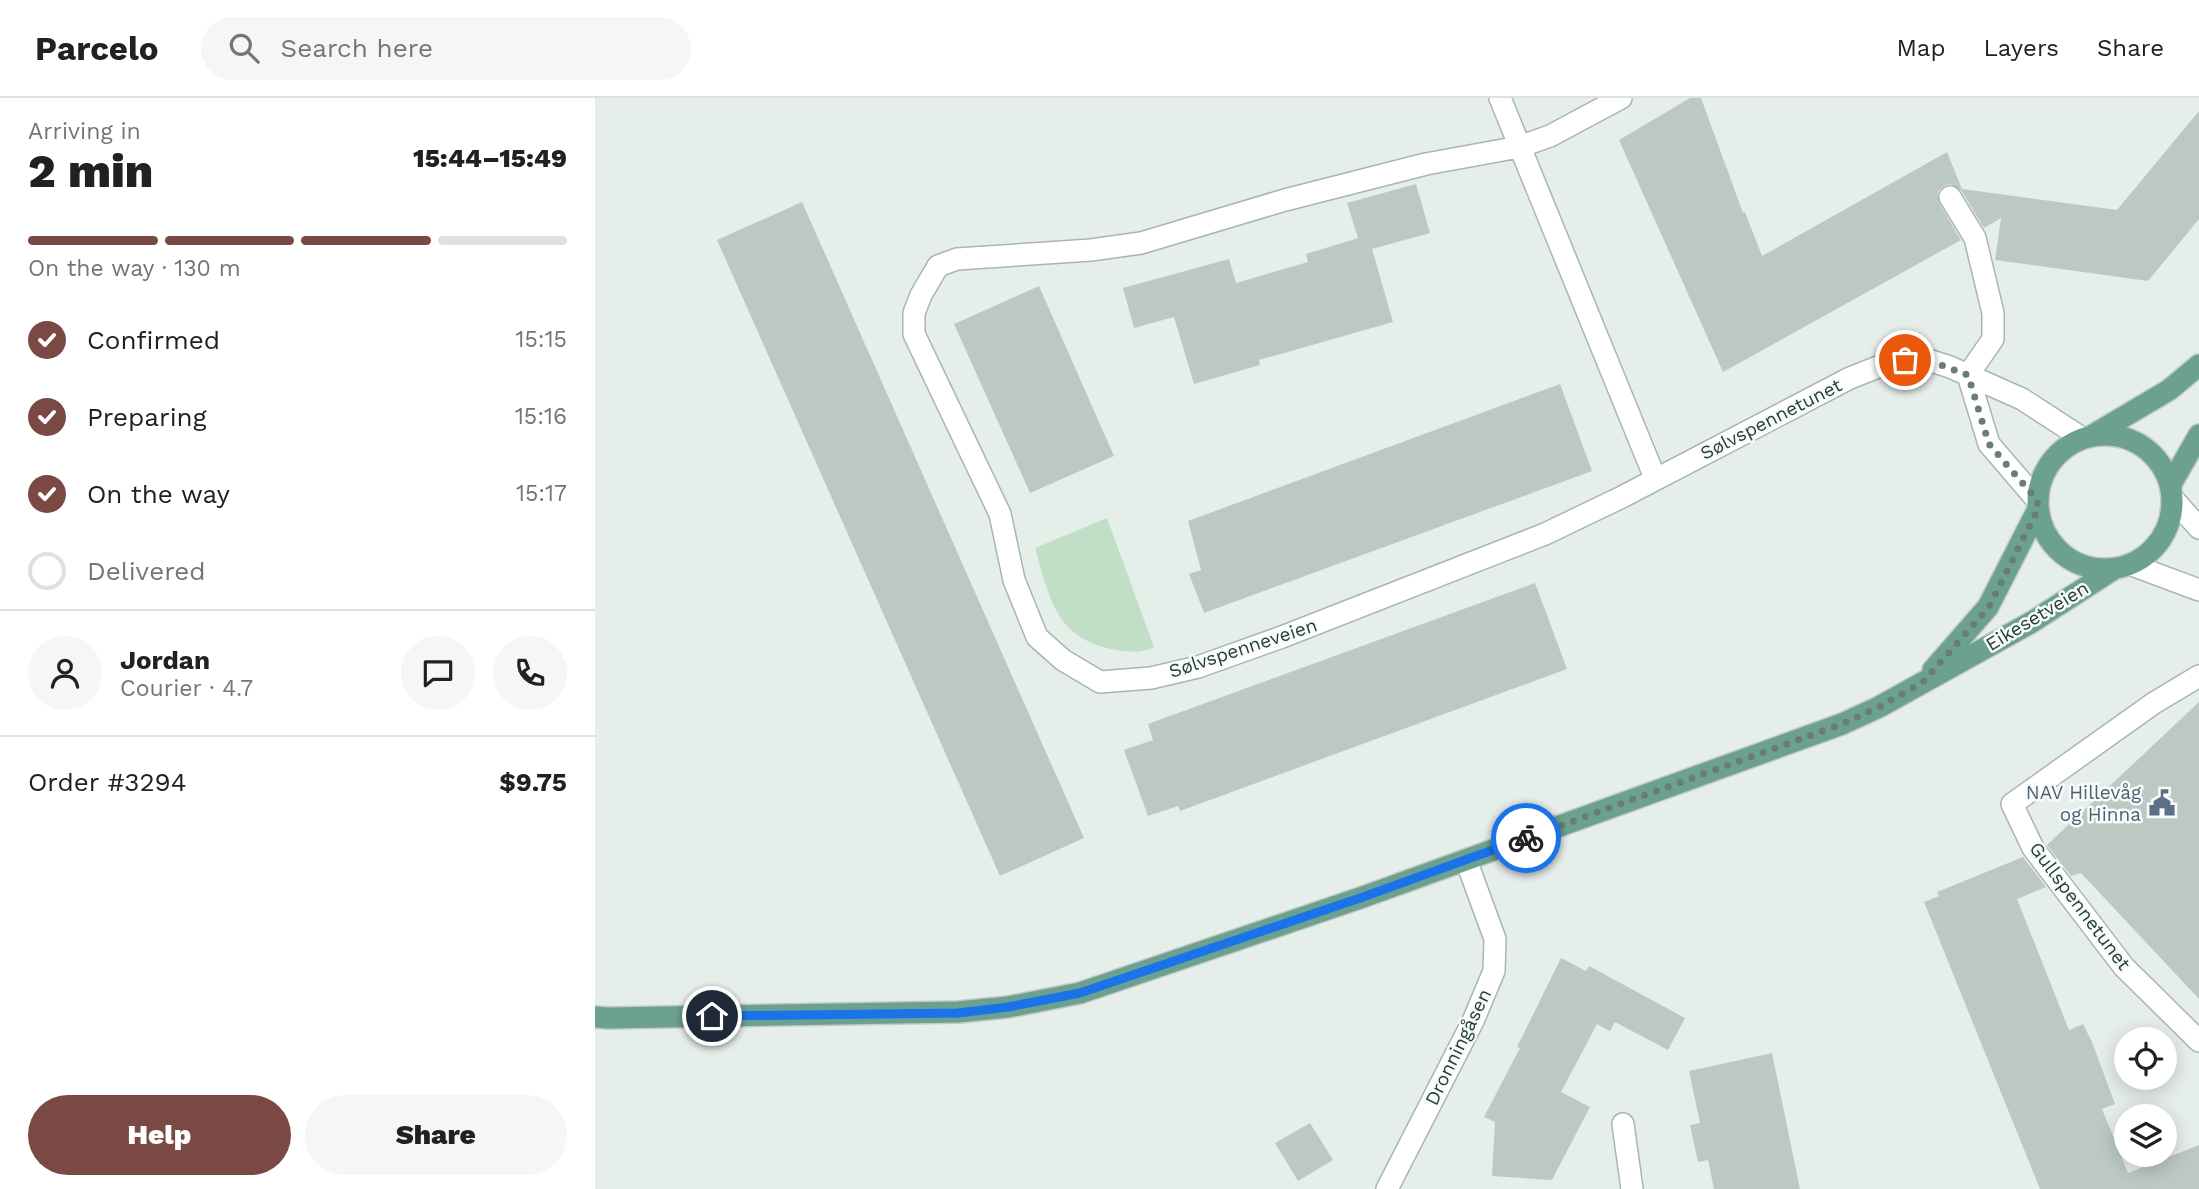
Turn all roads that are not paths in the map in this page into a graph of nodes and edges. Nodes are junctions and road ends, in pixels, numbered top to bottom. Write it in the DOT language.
graph roads {
  1 [pos="1500,98"];
  2 [pos="1621,98"];
  3 [pos="1519,147"];
  4 [pos="1951,197"];
  5 [pos="2199,365"];
  6 [pos="1968,375"];
  7 [pos="2199,435"];
  8 [pos="2087,437"];
  9 [pos="1655,478"];
  10 [pos="2173,492"];
  11 [pos="2037,505"];
  12 [pos="2199,528"];
  13 [pos="2123,567"];
  14 [pos="2199,590"];
  15 [pos="2199,676"];
  16 [pos="1923,682"];
  17 [pos="1466,860"];
  18 [pos="595,1017"];
  19 [pos="2199,1041"];
  20 [pos="1623,1124"];
  21 [pos="1387,1189"];
  22 [pos="1632,1189"];
  1 -- 3 [label="street"];
  2 -- 3 [label="street"];
  3 -- 9 [label="street"];
  3 -- 9 [label="street, Sølvspenneveien"];
  4 -- 6 [label="street"];
  5 -- 8 [label="main road"];
  6 -- 8 [label="street, Sølvspennetunet"];
  6 -- 9 [label="street, Sølvspennetunet"];
  6 -- 11 [label="street"];
  7 -- 10 [label="main road"];
  8 -- 10 [label="main road"];
  8 -- 11 [label="main road"];
  10 -- 12 [label="street"];
  10 -- 13 [label="main road"];
  11 -- 13 [label="main road"];
  11 -- 16 [label="main road, Eikesetveien"];
  13 -- 14 [label="street"];
  13 -- 16 [label="main road, Eikesetveien"];
  15 -- 19 [label="street, Gullspennetunet"];
  16 -- 17 [label="main road, Eikesetveien"];
  17 -- 18 [label="main road, Eikesetveien"];
  17 -- 21 [label="street, Dronningåsen"];
  20 -- 22 [label="street"];
}
